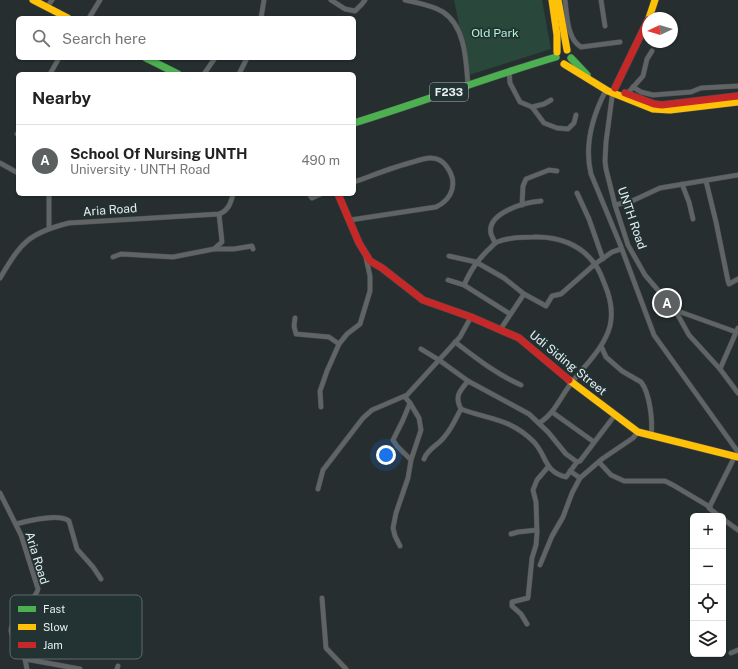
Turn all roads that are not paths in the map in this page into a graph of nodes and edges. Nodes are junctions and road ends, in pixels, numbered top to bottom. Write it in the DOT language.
graph roads {
  1 [pos="33,0"];
  2 [pos="52,0"];
  3 [pos="100,0"];
  4 [pos="264,0"];
  5 [pos="331,0"];
  6 [pos="365,0"];
  7 [pos="405,0"];
  8 [pos="426,0"];
  9 [pos="552,0"];
  10 [pos="558,0"];
  11 [pos="565,0"];
  12 [pos="601,0"];
  13 [pos="655,0"];
  14 [pos="425,6"];
  15 [pos="47,7"];
  16 [pos="651,12"];
  17 [pos="64,16"];
  18 [pos="90,16"];
  19 [pos="261,16"];
  20 [pos="606,26"];
  21 [pos="642,34"];
  22 [pos="620,42"];
  23 [pos="567,50"];
  24 [pos="652,51"];
  25 [pos="571,58"];
  26 [pos="559,59"];
  27 [pos="58,60"];
  28 [pos="150,60"];
  29 [pos="214,60"];
  30 [pos="246,60"];
  31 [pos="509,71"];
  32 [pos="51,72"];
  33 [pos="174,72"];
  34 [pos="205,72"];
  35 [pos="240,72"];
  36 [pos="468,86"];
  37 [pos="738,86"];
  38 [pos="633,87"];
  39 [pos="611,90"];
  40 [pos="625,96"];
  41 [pos="738,96"];
  42 [pos="551,100"];
  43 [pos="738,102"];
  44 [pos="532,107"];
  45 [pos="576,115"];
  46 [pos="356,122"];
  47 [pos="0,163"];
  48 [pos="557,170"];
  49 [pos="16,172"];
  50 [pos="738,175"];
  51 [pos="356,181"];
  52 [pos="706,181"];
  53 [pos="682,184"];
  54 [pos="577,193"];
  55 [pos="49,196"];
  56 [pos="232,196"];
  57 [pos="339,196"];
  58 [pos="541,201"];
  59 [pos="522,205"];
  60 [pos="615,205"];
  61 [pos="219,214"];
  62 [pos="693,219"];
  63 [pos="350,220"];
  64 [pos="49,228"];
  65 [pos="495,243"];
  66 [pos="214,249"];
  67 [pos="253,249"];
  68 [pos="621,249"];
  69 [pos="366,256"];
  70 [pos="448,256"];
  71 [pos="113,257"];
  72 [pos="603,259"];
  73 [pos="476,262"];
  74 [pos="595,264"];
  75 [pos="0,278"];
  76 [pos="738,278"];
  77 [pos="448,280"];
  78 [pos="464,285"];
  79 [pos="524,294"];
  80 [pos="675,310"];
  81 [pos="510,314"];
  82 [pos="295,318"];
  83 [pos="471,318"];
  84 [pos="500,330"];
  85 [pos="737,330"];
  86 [pos="455,342"];
  87 [pos="340,344"];
  88 [pos="601,346"];
  89 [pos="421,349"];
  90 [pos="439,360"];
  91 [pos="720,369"];
  92 [pos="468,381"];
  93 [pos="572,382"];
  94 [pos="521,386"];
  95 [pos="738,393"];
  96 [pos="406,397"];
  97 [pos="410,403"];
  98 [pos="322,407"];
  99 [pos="461,408"];
  100 [pos="552,412"];
  101 [pos="615,416"];
  102 [pos="539,423"];
  103 [pos="638,432"];
  104 [pos="651,436"];
  105 [pos="594,442"];
  106 [pos="737,455"];
  107 [pos="424,459"];
  108 [pos="411,460"];
  109 [pos="577,462"];
  110 [pos="599,462"];
  111 [pos="548,467"];
  112 [pos="570,470"];
  113 [pos="580,478"];
  114 [pos="318,489"];
  115 [pos="0,493"];
  116 [pos="710,507"];
  117 [pos="714,513"];
  118 [pos="726,521"];
  119 [pos="16,524"];
  120 [pos="537,530"];
  121 [pos="738,530"];
  122 [pos="511,534"];
  123 [pos="400,546"];
  124 [pos="540,565"];
  125 [pos="101,579"];
  126 [pos="35,595"];
  127 [pos="322,598"];
  128 [pos="527,624"];
  129 [pos="738,650"];
  130 [pos="731,653"];
  131 [pos="26,659"];
  132 [pos="27,669"];
  133 [pos="80,669"];
  134 [pos="346,669"];
  1 -- 15 [label="main road"];
  2 -- 15 [label="street"];
  3 -- 18 [label="street"];
  4 -- 19 [label="street"];
  5 -- 6 [label="street"];
  7 -- 14 [label="street"];
  8 -- 14 [label="street"];
  9 -- 26 [label="main road"];
  10 -- 23 [label="main road"];
  11 -- 22 [label="street"];
  12 -- 20 [label="street"];
  13 -- 16 [label="main road"];
  14 -- 36 [label="street"];
  15 -- 17 [label="main road"];
  21 -- 39 [label="main road"];
  23 -- 25 [label="main road"];
  23 -- 26 [label="main road, F233"];
  24 -- 38 [label="street"];
  25 -- 26 [label="main road, F233"];
  25 -- 39 [label="main road"];
  26 -- 31 [label="main road, F233"];
  26 -- 39 [label="main road"];
  27 -- 32 [label="street"];
  28 -- 33 [label="main road"];
  29 -- 34 [label="street"];
  30 -- 35 [label="street"];
  31 -- 36 [label="main road, F233"];
  31 -- 44 [label="street"];
  36 -- 46 [label="main road, F233"];
  37 -- 38 [label="street"];
  38 -- 40 [label="street"];
  39 -- 40 [label="main road"];
  39 -- 60 [label="street, UNTH Road"];
  39 -- 68 [label="street"];
  40 -- 41 [label="main road"];
  40 -- 43 [label="main road"];
  42 -- 44 [label="street"];
  44 -- 45 [label="street"];
  47 -- 49 [label="street"];
  48 -- 59 [label="street"];
  50 -- 52 [label="street"];
  51 -- 63 [label="street"];
  52 -- 53 [label="street"];
  52 -- 76 [label="street"];
  53 -- 60 [label="street"];
  53 -- 62 [label="street"];
  54 -- 72 [label="street"];
  55 -- 64 [label="street"];
  56 -- 61 [label="street"];
  57 -- 63 [label="main road, Udi Siding Street"];
  58 -- 59 [label="street"];
  59 -- 65 [label="street"];
  60 -- 80 [label="street, UNTH Road"];
  61 -- 64 [label="street, Aria Road"];
  61 -- 66 [label="street"];
  63 -- 69 [label="main road, Udi Siding Street"];
  64 -- 75 [label="street, Aria Road"];
  65 -- 73 [label="street"];
  65 -- 74 [label="street"];
  66 -- 67 [label="street"];
  66 -- 71 [label="street"];
  68 -- 72 [label="street"];
  68 -- 106 [label="street"];
  69 -- 83 [label="main road, Udi Siding Street"];
  69 -- 87 [label="street"];
  70 -- 73 [label="street"];
  72 -- 74 [label="street"];
  73 -- 78 [label="street"];
  73 -- 79 [label="street"];
  74 -- 79 [label="street"];
  74 -- 88 [label="street"];
  77 -- 78 [label="street"];
  78 -- 81 [label="street"];
  79 -- 81 [label="street"];
  80 -- 85 [label="street"];
  80 -- 91 [label="street, UNTH Road"];
  81 -- 84 [label="street"];
  82 -- 87 [label="street"];
  83 -- 84 [label="main road, Udi Siding Street"];
  83 -- 86 [label="street"];
  84 -- 93 [label="main road, Udi Siding Street"];
  85 -- 91 [label="street"];
  86 -- 90 [label="street"];
  86 -- 94 [label="street"];
  87 -- 98 [label="street"];
  88 -- 93 [label="street"];
  88 -- 104 [label="street"];
  89 -- 90 [label="street"];
  90 -- 92 [label="street"];
  90 -- 96 [label="street"];
  91 -- 95 [label="street, UNTH Road"];
  92 -- 99 [label="street"];
  92 -- 102 [label="street"];
  93 -- 100 [label="street"];
  93 -- 101 [label="main road, Udi Siding Street"];
  96 -- 97 [label="street"];
  96 -- 114 [label="street"];
  97 -- 108 [label="street"];
  97 -- 108 [label="street"];
  99 -- 107 [label="street"];
  99 -- 111 [label="street"];
  100 -- 102 [label="street"];
  100 -- 105 [label="street"];
  101 -- 103 [label="main road, Udi Siding Street"];
  101 -- 105 [label="street"];
  102 -- 109 [label="street"];
  103 -- 104 [label="main road, Udi Siding Street"];
  103 -- 110 [label="street"];
  104 -- 106 [label="main road, Udi Siding Street"];
  105 -- 109 [label="street"];
  106 -- 116 [label="street"];
  108 -- 123 [label="street"];
  109 -- 112 [label="street"];
  110 -- 113 [label="street"];
  110 -- 116 [label="street"];
  111 -- 112 [label="street"];
  111 -- 120 [label="street"];
  112 -- 113 [label="street"];
  113 -- 124 [label="street"];
  115 -- 119 [label="street, Aria Road"];
  116 -- 117 [label="street"];
  118 -- 121 [label="street"];
  119 -- 125 [label="street"];
  119 -- 126 [label="street, Aria Road"];
  120 -- 122 [label="street"];
  120 -- 128 [label="street"];
  127 -- 134 [label="street"];
  129 -- 130 [label="street"];
  131 -- 132 [label="street, Aria Road"];
  131 -- 133 [label="street"];
}
